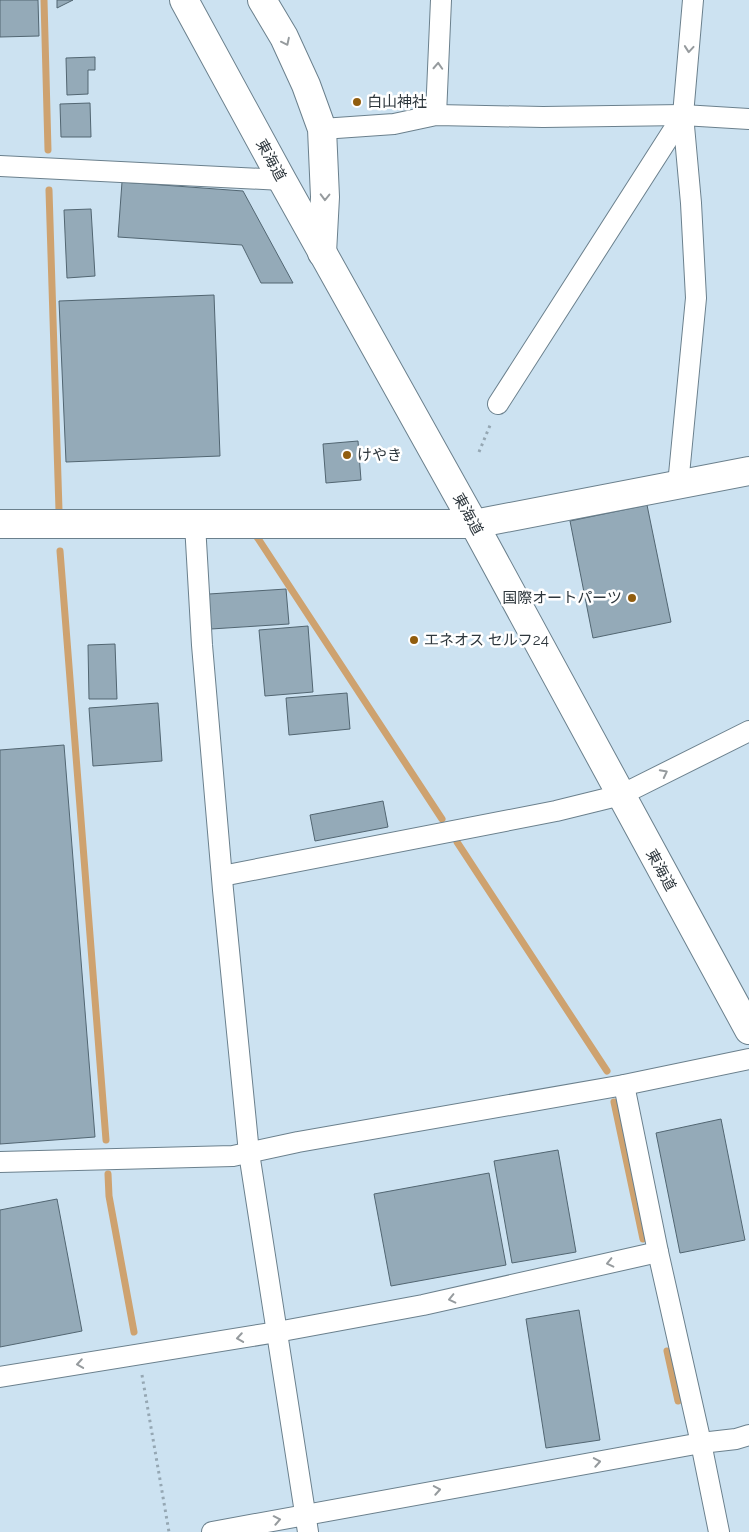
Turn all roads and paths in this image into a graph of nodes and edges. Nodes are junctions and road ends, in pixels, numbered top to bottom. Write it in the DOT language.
graph roads {
  1 [pos="184,0"];
  2 [pos="262,0"];
  3 [pos="441,0"];
  4 [pos="693,0"];
  5 [pos="436,115"];
  6 [pos="683,115"];
  7 [pos="749,119"];
  8 [pos="322,129"];
  9 [pos="0,166"];
  10 [pos="282,180"];
  11 [pos="322,253"];
  12 [pos="498,404"];
  13 [pos="479,452"];
  14 [pos="749,471"];
  15 [pos="678,485"];
  16 [pos="0,524"];
  17 [pos="195,524"];
  18 [pos="474,524"];
  19 [pos="749,731"];
  20 [pos="621,795"];
  21 [pos="222,876"];
  22 [pos="749,1030"];
  23 [pos="749,1059"];
  24 [pos="624,1085"];
  25 [pos="249,1152"];
  26 [pos="0,1162"];
  27 [pos="658,1252"];
  28 [pos="277,1332"];
  29 [pos="139,1355"];
  30 [pos="0,1377"];
  31 [pos="749,1435"];
  32 [pos="701,1443"];
  33 [pos="307,1523"];
  34 [pos="169,1532"];
  35 [pos="212,1532"];
  36 [pos="719,1532"];
  1 -- 10 [label="main road, 東海道"];
  2 -- 8 [label="main road, one-way"];
  5 -- 3 [label="street, one-way"];
  4 -- 6 [label="street, one-way"];
  5 -- 6 [label="street"];
  5 -- 8 [label="street"];
  6 -- 7 [label="street"];
  6 -- 12 [label="street"];
  6 -- 15 [label="street"];
  8 -- 11 [label="main road, one-way"];
  9 -- 10 [label="street"];
  10 -- 11 [label="main road, 東海道"];
  11 -- 18 [label="main road, 東海道"];
  12 -- 13 [label="path"];
  14 -- 15 [label="main road"];
  15 -- 18 [label="main road"];
  16 -- 17 [label="main road"];
  17 -- 18 [label="main road"];
  17 -- 21 [label="street"];
  18 -- 20 [label="main road, 東海道"];
  20 -- 19 [label="street, one-way"];
  20 -- 21 [label="street"];
  20 -- 22 [label="main road, 東海道"];
  21 -- 25 [label="street"];
  23 -- 24 [label="street"];
  24 -- 25 [label="street"];
  24 -- 27 [label="street"];
  25 -- 26 [label="street"];
  25 -- 28 [label="street"];
  27 -- 28 [label="street, one-way"];
  27 -- 32 [label="street"];
  28 -- 29 [label="street, one-way"];
  28 -- 33 [label="street"];
  29 -- 30 [label="street, one-way"];
  29 -- 34 [label="path"];
  31 -- 32 [label="street"];
  33 -- 32 [label="street, one-way"];
  32 -- 36 [label="street"];
  35 -- 33 [label="street, one-way"];
}
